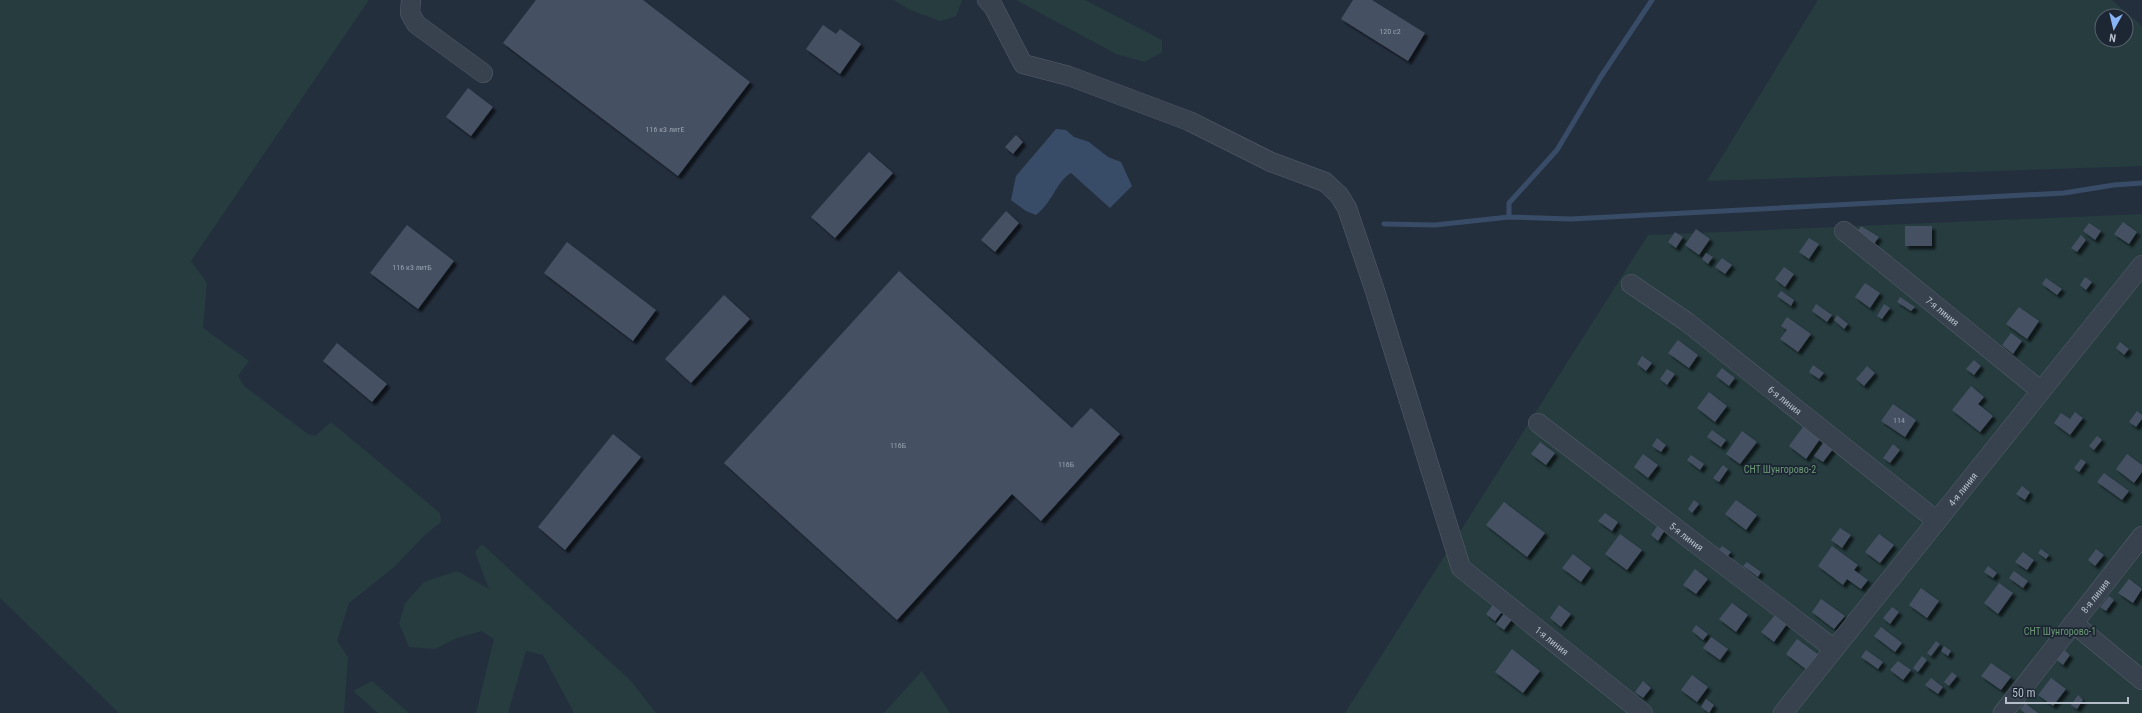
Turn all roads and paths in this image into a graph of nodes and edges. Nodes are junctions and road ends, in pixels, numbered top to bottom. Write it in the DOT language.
graph roads {
  1 [pos="411,0"];
  2 [pos="987,0"];
  3 [pos="483,73"];
  4 [pos="1844,231"];
  5 [pos="2142,265"];
  6 [pos="1631,284"];
  7 [pos="2041,391"];
  8 [pos="1538,423"];
  9 [pos="1937,521"];
  10 [pos="2142,536"];
  11 [pos="2073,624"];
  12 [pos="1834,649"];
  13 [pos="2142,680"];
  14 [pos="1643,713"];
  15 [pos="1783,713"];
  16 [pos="2003,713"];
  1 -- 3 [label="street"];
  2 -- 14 [label="street, 1-я линия"];
  4 -- 7 [label="street, 7-я линия"];
  5 -- 7 [label="street, 4-я линия"];
  6 -- 9 [label="street, 6-я линия"];
  7 -- 9 [label="street, 4-я линия"];
  8 -- 12 [label="street, 5-я линия"];
  9 -- 12 [label="street, 4-я линия"];
  10 -- 11 [label="street, 8-я линия"];
  11 -- 13 [label="street"];
  11 -- 16 [label="street, 8-я линия"];
  12 -- 15 [label="street, 4-я линия"];
}
